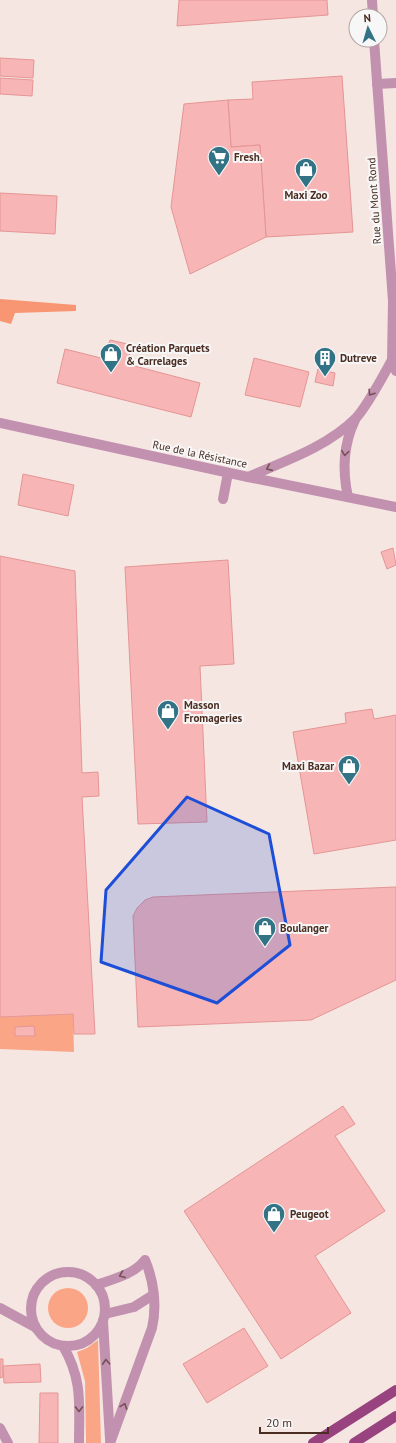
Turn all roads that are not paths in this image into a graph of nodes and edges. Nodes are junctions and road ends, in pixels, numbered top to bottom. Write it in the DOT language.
graph roads {
  1 [pos="375,48"];
  2 [pos="396,83"];
  3 [pos="378,84"];
  4 [pos="392,360"];
  5 [pos="396,371"];
  6 [pos="357,416"];
  7 [pos="0,423"];
  8 [pos="228,473"];
  9 [pos="248,477"];
  10 [pos="348,497"];
  11 [pos="223,499"];
  12 [pos="396,507"];
  13 [pos="96,1285"];
  14 [pos="154,1295"];
  15 [pos="0,1308"];
  16 [pos="104,1317"];
  17 [pos="36,1326"];
  18 [pos="63,1346"];
  19 [pos="396,1390"];
  20 [pos="396,1416"];
  21 [pos="0,1428"];
  22 [pos="8,1443"];
  23 [pos="79,1443"];
  24 [pos="110,1443"];
  25 [pos="312,1443"];
  26 [pos="354,1443"];
  1 -- 3 [label="street, Rue du Mont Rond"];
  2 -- 3 [label="street"];
  3 -- 4 [label="street, Rue du Mont Rond"];
  4 -- 5 [label="street, Rue du Mont Rond"];
  4 -- 6 [label="street, one-way"];
  6 -- 9 [label="street, one-way"];
  6 -- 10 [label="street, one-way"];
  7 -- 8 [label="street, Rue de la Résistance"];
  8 -- 9 [label="street, Rue de la Résistance"];
  8 -- 11 [label="street"];
  9 -- 10 [label="street, Rue de la Résistance"];
  10 -- 12 [label="street, Rue de la Résistance"];
  14 -- 13 [label="street, one-way"];
  13 -- 16 [label="street"];
  13 -- 17 [label="street"];
  14 -- 16 [label="street"];
  24 -- 14 [label="street, one-way"];
  15 -- 17 [label="street"];
  16 -- 18 [label="street"];
  24 -- 16 [label="street, one-way"];
  17 -- 18 [label="street"];
  18 -- 23 [label="street, one-way"];
  19 -- 25 [label="main road"];
  20 -- 26 [label="main road"];
  21 -- 22 [label="street"];
}
